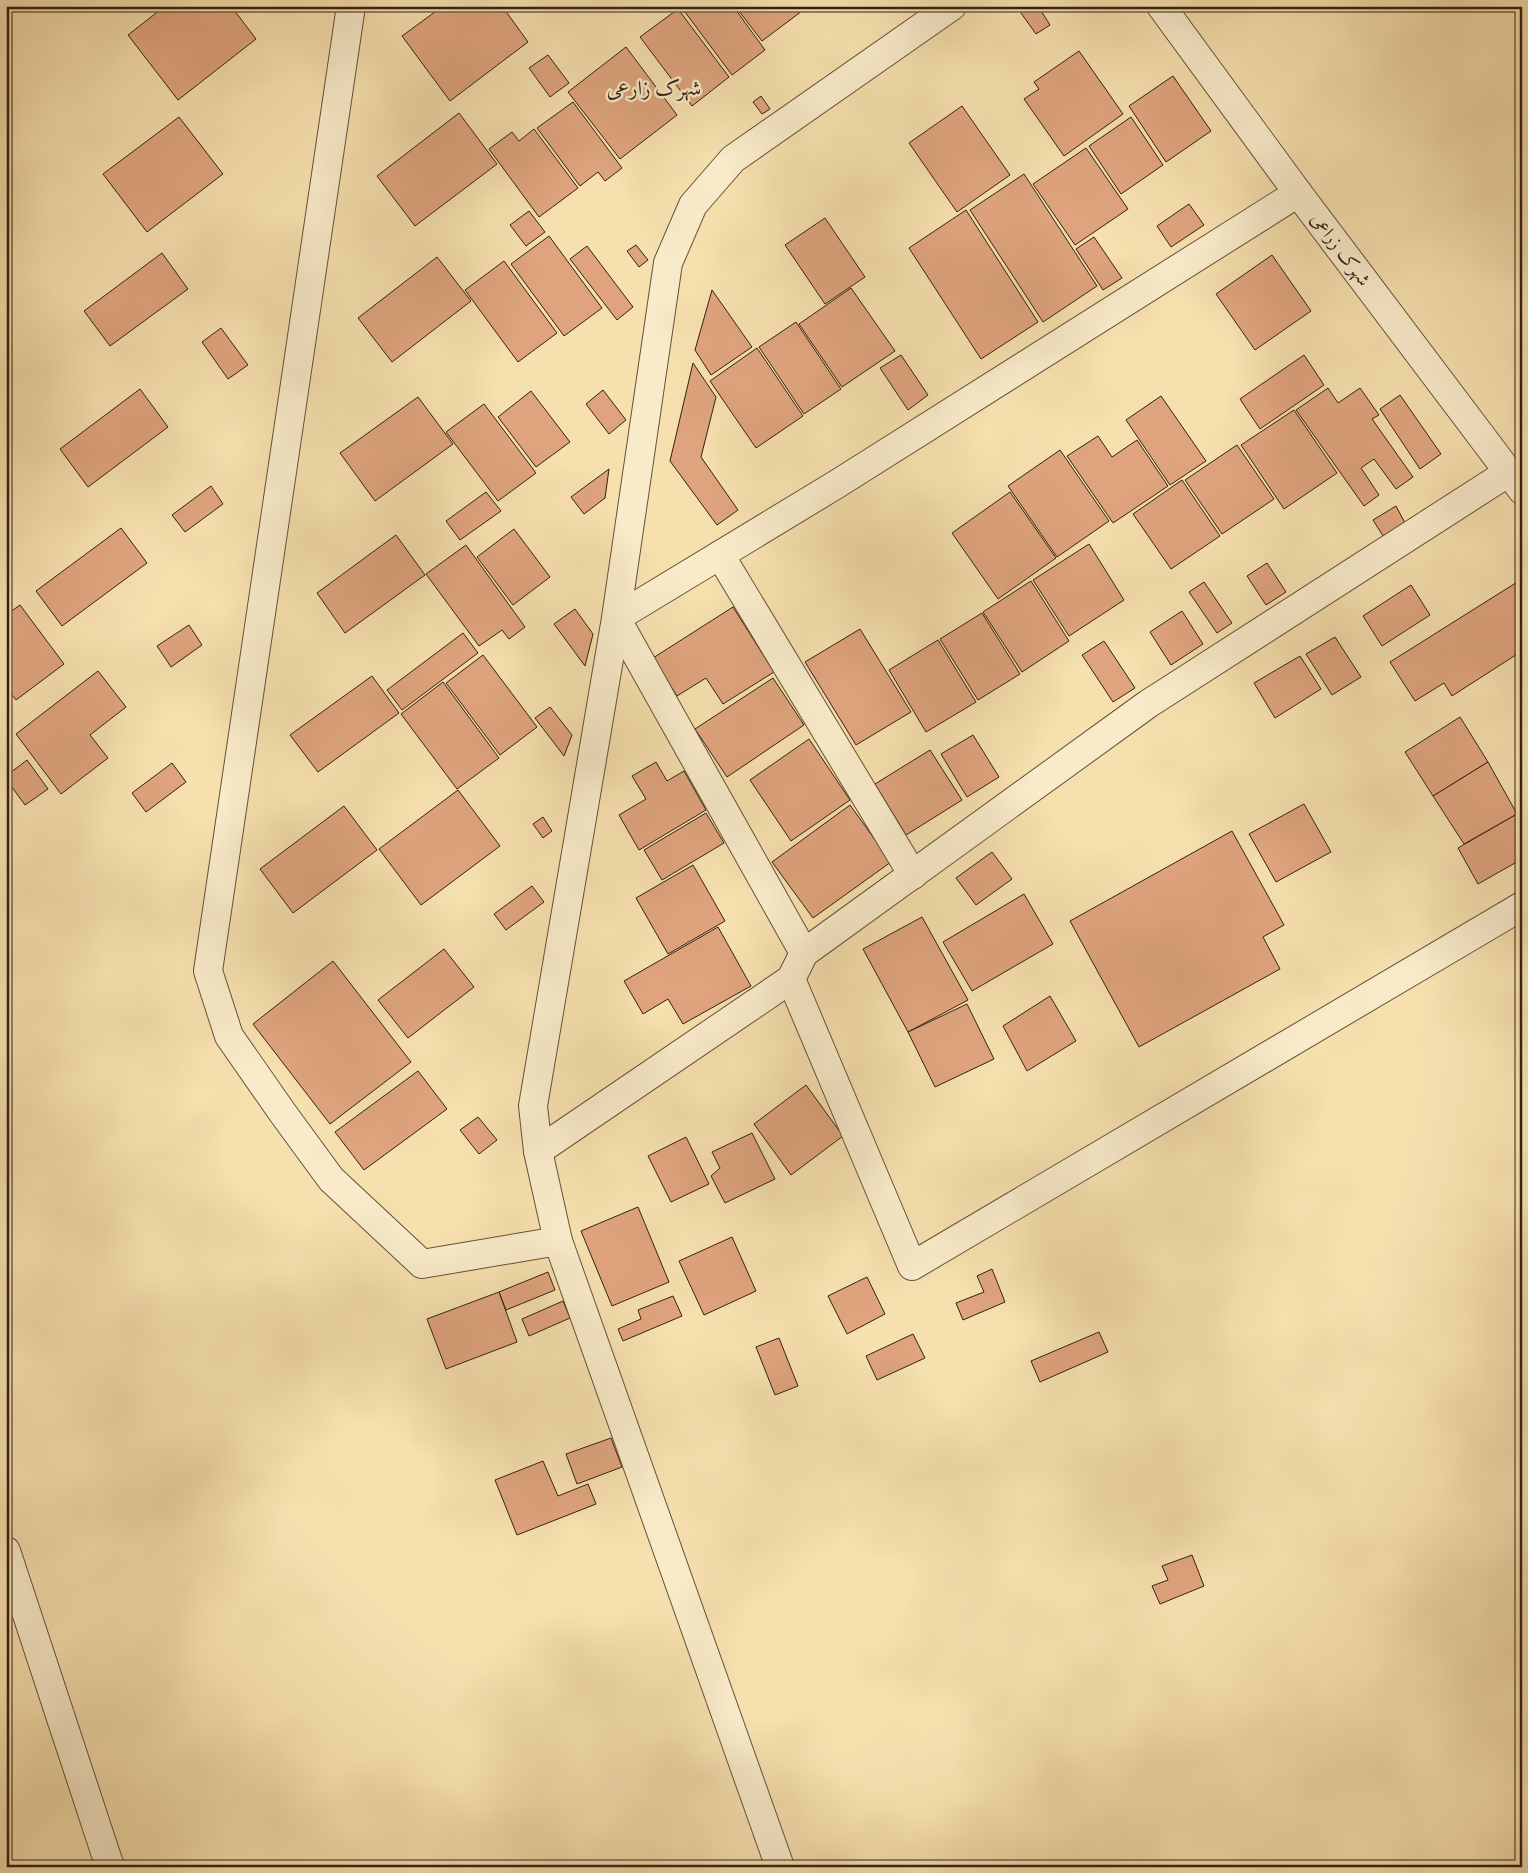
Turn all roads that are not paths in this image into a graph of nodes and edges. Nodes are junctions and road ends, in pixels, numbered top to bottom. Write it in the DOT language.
graph roads {
  1 [pos="351,6"];
  2 [pos="952,6"];
  3 [pos="1161,6"];
  4 [pos="1298,193"];
  5 [pos="1515,481"];
  6 [pos="720,556"];
  7 [pos="616,618"];
  8 [pos="913,875"];
  9 [pos="1522,906"];
  10 [pos="804,953"];
  11 [pos="791,979"];
  12 [pos="538,1151"];
  13 [pos="558,1241"];
  14 [pos="6,1551"];
  15 [pos="110,1867"];
  16 [pos="780,1867"];
  1 -- 13 [label="street"];
  2 -- 7 [label="street"];
  3 -- 4 [label="street, شهرک زراعی"];
  4 -- 5 [label="street, شهرک زراعی"];
  4 -- 6 [label="street"];
  5 -- 8 [label="street"];
  6 -- 7 [label="street"];
  6 -- 8 [label="street"];
  7 -- 10 [label="street"];
  7 -- 12 [label="street"];
  8 -- 10 [label="street"];
  9 -- 11 [label="street"];
  10 -- 11 [label="street"];
  11 -- 12 [label="street"];
  12 -- 13 [label="street"];
  13 -- 16 [label="street"];
  14 -- 15 [label="street"];
}
